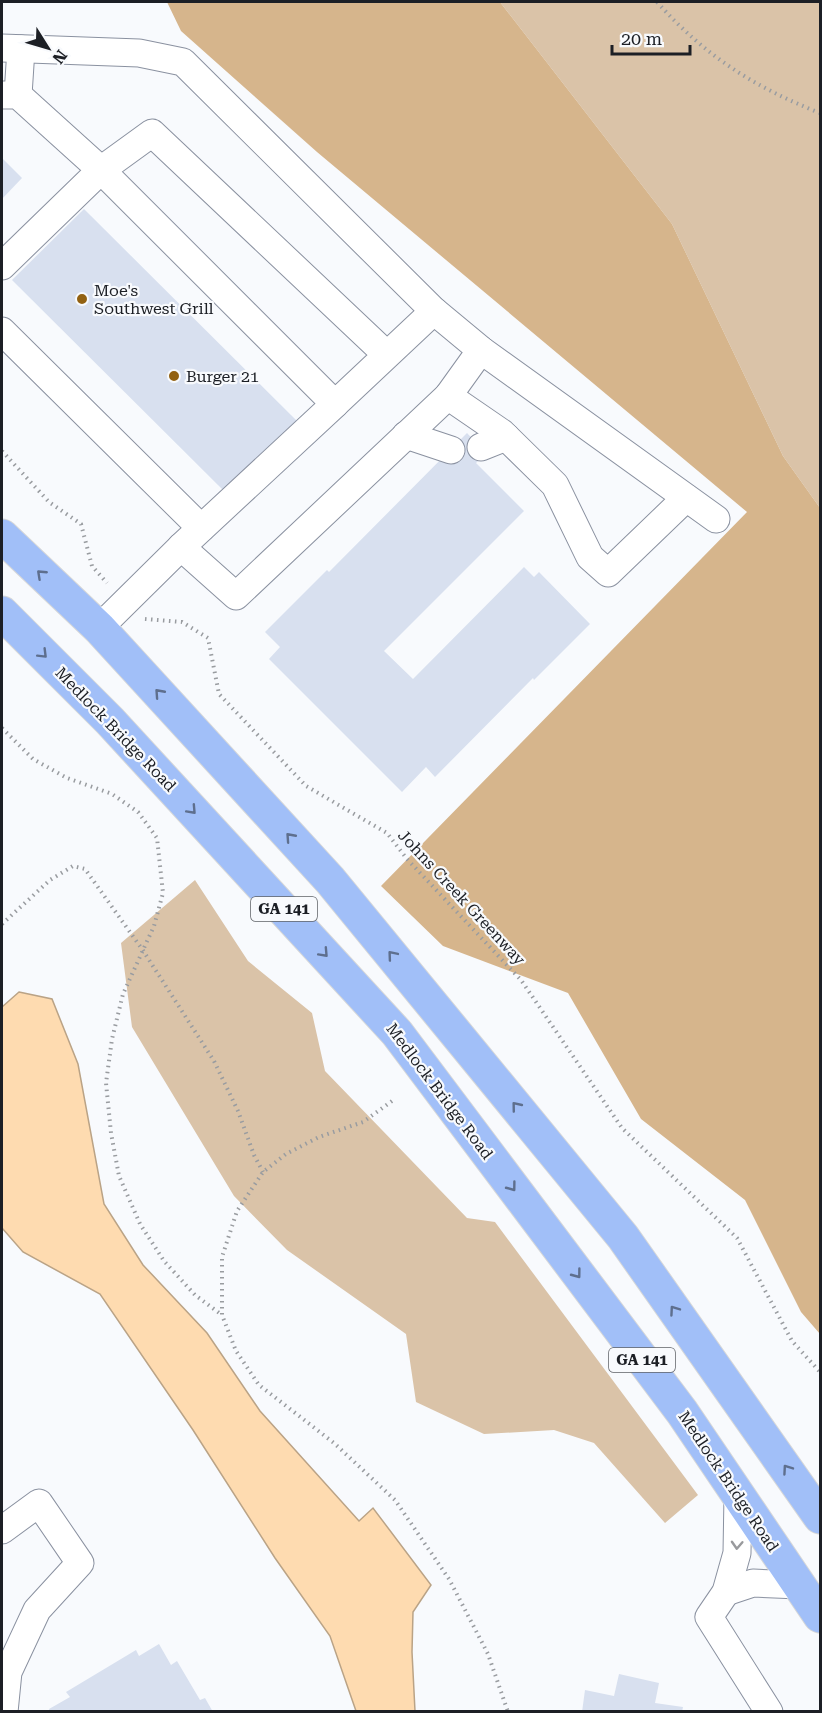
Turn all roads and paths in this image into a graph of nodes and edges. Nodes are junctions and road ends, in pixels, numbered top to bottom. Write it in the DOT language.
graph roads {
  1 [pos="657,2"];
  2 [pos="11,48"];
  3 [pos="10,95"];
  4 [pos="820,113"];
  5 [pos="101,170"];
  6 [pos="2,266"];
  7 [pos="434,311"];
  8 [pos="2,330"];
  9 [pos="481,350"];
  10 [pos="387,355"];
  11 [pos="448,396"];
  12 [pos="335,404"];
  13 [pos="406,435"];
  14 [pos="506,437"];
  15 [pos="481,447"];
  16 [pos="451,450"];
  17 [pos="2,451"];
  18 [pos="686,498"];
  19 [pos="716,519"];
  20 [pos="201,528"];
  21 [pos="2,536"];
  22 [pos="181,547"];
  23 [pos="125,603"];
  24 [pos="2,613"];
  25 [pos="99,628"];
  26 [pos="2,728"];
  27 [pos="2,924"];
  28 [pos="142,949"];
  29 [pos="392,1101"];
  30 [pos="262,1172"];
  31 [pos="222,1315"];
  32 [pos="820,1371"];
  33 [pos="738,1495"];
  34 [pos="820,1517"];
  35 [pos="2,1530"];
  36 [pos="800,1585"];
  37 [pos="726,1592"];
  38 [pos="820,1616"];
  39 [pos="4,1712"];
  40 [pos="508,1712"];
  41 [pos="769,1712"];
  1 -- 4 [label="path"];
  2 -- 3 [label="lane"];
  2 -- 7 [label="lane"];
  3 -- 5 [label="lane"];
  5 -- 6 [label="lane"];
  5 -- 10 [label="lane"];
  5 -- 12 [label="lane"];
  7 -- 9 [label="lane"];
  7 -- 10 [label="lane"];
  8 -- 20 [label="lane"];
  9 -- 11 [label="lane"];
  9 -- 18 [label="lane"];
  10 -- 12 [label="lane"];
  11 -- 13 [label="lane"];
  11 -- 14 [label="lane"];
  12 -- 20 [label="lane"];
  13 -- 16 [label="lane"];
  13 -- 22 [label="lane"];
  14 -- 15 [label="lane"];
  14 -- 18 [label="lane"];
  17 -- 23 [label="path, Johns Creek Greenway"];
  18 -- 19 [label="lane"];
  20 -- 22 [label="lane"];
  25 -- 21 [label="highway, GA 141, one-way"];
  22 -- 23 [label="lane"];
  23 -- 25 [label="lane"];
  23 -- 32 [label="path, Johns Creek Greenway"];
  24 -- 33 [label="highway, Medlock Bridge Road / GA 141, one-way"];
  34 -- 25 [label="highway, GA 141, one-way"];
  26 -- 28 [label="path"];
  27 -- 28 [label="path"];
  28 -- 30 [label="path"];
  28 -- 31 [label="path"];
  29 -- 30 [label="path"];
  30 -- 31 [label="path"];
  31 -- 40 [label="path"];
  33 -- 36 [label="highway, Medlock Bridge Road / GA 141"];
  33 -- 37 [label="lane, one-way"];
  35 -- 39 [label="lane"];
  36 -- 37 [label="lane"];
  36 -- 38 [label="highway, Medlock Bridge Road / GA 141"];
  37 -- 41 [label="lane"];
}
